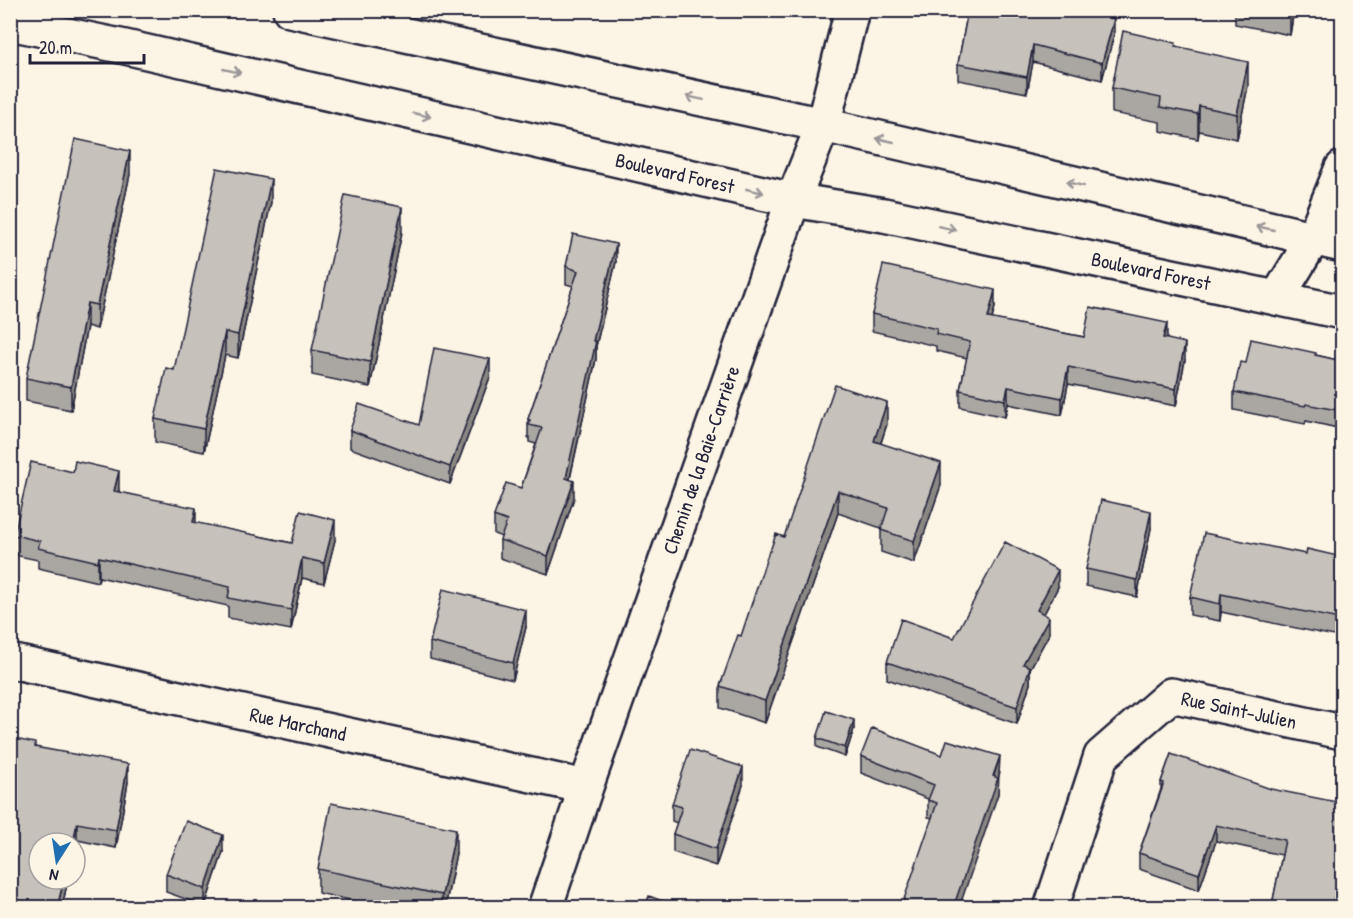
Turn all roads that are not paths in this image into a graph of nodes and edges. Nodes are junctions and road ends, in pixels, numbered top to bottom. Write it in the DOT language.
graph roads {
  1 [pos="290,10"];
  2 [pos="852,10"];
  3 [pos="10,23"];
  4 [pos="822,125"];
  5 [pos="1342,168"];
  6 [pos="793,200"];
  7 [pos="1328,242"];
  8 [pos="1277,298"];
  9 [pos="1342,312"];
  10 [pos="10,661"];
  11 [pos="1342,732"];
  12 [pos="586,787"];
  13 [pos="545,908"];
  14 [pos="1051,908"];
  4 -- 1 [label="street, one-way"];
  2 -- 4 [label="street, Chemin de la Baie-Carrière"];
  3 -- 6 [label="street, Boulevard Forest, one-way"];
  4 -- 6 [label="street, Chemin de la Baie-Carrière"];
  7 -- 4 [label="street, one-way"];
  5 -- 7 [label="street"];
  6 -- 8 [label="street, Boulevard Forest, one-way"];
  6 -- 12 [label="street, Chemin de la Baie-Carrière"];
  7 -- 8 [label="street"];
  8 -- 9 [label="street, Boulevard Forest"];
  10 -- 12 [label="street, Rue Marchand"];
  11 -- 14 [label="street, Rue Saint-Julien"];
  12 -- 13 [label="street, Chemin de la Baie-Carrière"];
}
